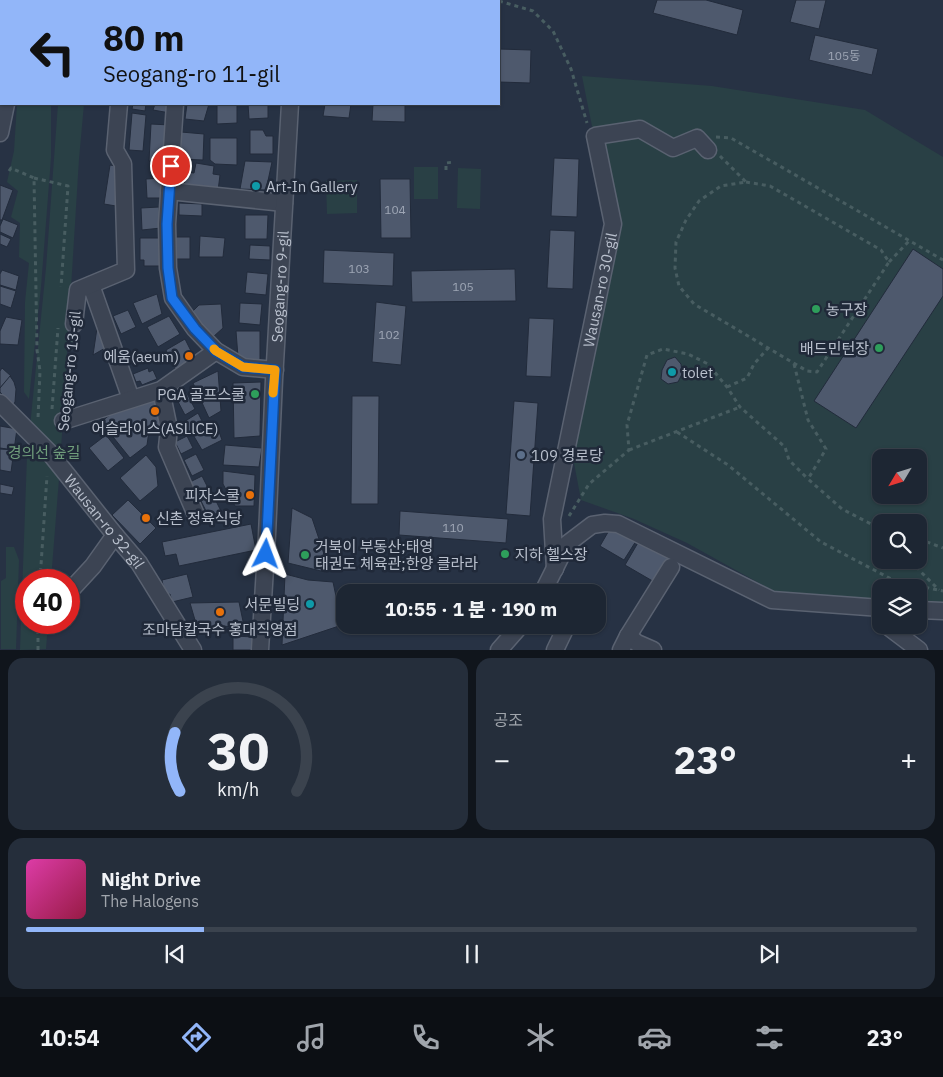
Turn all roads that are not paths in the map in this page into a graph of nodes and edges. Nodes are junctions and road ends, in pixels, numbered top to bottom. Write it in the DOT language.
graph roads {
  1 [pos="6,105"];
  2 [pos="119,105"];
  3 [pos="175,105"];
  4 [pos="290,105"];
  5 [pos="0,133"];
  6 [pos="708,150"];
  7 [pos="169,191"];
  8 [pos="284,203"];
  9 [pos="91,285"];
  10 [pos="66,324"];
  11 [pos="216,351"];
  12 [pos="275,370"];
  13 [pos="161,390"];
  14 [pos="131,399"];
  15 [pos="0,403"];
  16 [pos="57,417"];
  17 [pos="196,515"];
  18 [pos="115,535"];
  19 [pos="672,566"];
  20 [pos="555,569"];
  21 [pos="80,580"];
  22 [pos="547,584"];
  23 [pos="863,607"];
  24 [pos="872,608"];
  25 [pos="927,610"];
  26 [pos="943,611"];
  27 [pos="872,614"];
  28 [pos="513,634"];
  29 [pos="562,634"];
  30 [pos="625,643"];
  31 [pos="896,643"];
  32 [pos="193,650"];
  33 [pos="260,650"];
  34 [pos="499,650"];
  35 [pos="554,650"];
  36 [pos="653,650"];
  37 [pos="919,650"];
  1 -- 5 [label="street"];
  2 -- 9 [label="street, Seogang-ro 13-gil"];
  3 -- 7 [label="street"];
  4 -- 8 [label="street, Seogang-ro 9-gil"];
  6 -- 20 [label="street, Wausan-ro 30-gil"];
  7 -- 8 [label="street"];
  7 -- 11 [label="street"];
  8 -- 12 [label="street, Seogang-ro 9-gil"];
  9 -- 10 [label="street, Seogang-ro 13-gil"];
  9 -- 14 [label="street, Seogang-ro 13-gil"];
  11 -- 12 [label="street"];
  11 -- 13 [label="street"];
  12 -- 33 [label="street, Seogang-ro 9-gil"];
  13 -- 14 [label="street"];
  13 -- 17 [label="street"];
  14 -- 16 [label="street"];
  15 -- 18 [label="street, Wausan-ro 32-gil"];
  18 -- 21 [label="street"];
  18 -- 32 [label="street, Wausan-ro 32-gil"];
  19 -- 30 [label="street"];
  20 -- 22 [label="street"];
  20 -- 23 [label="street"];
  23 -- 24 [label="street"];
  23 -- 27 [label="street"];
  25 -- 26 [label="street"];
  28 -- 34 [label="street"];
  29 -- 35 [label="street"];
  30 -- 36 [label="street"];
  31 -- 37 [label="street"];
}
